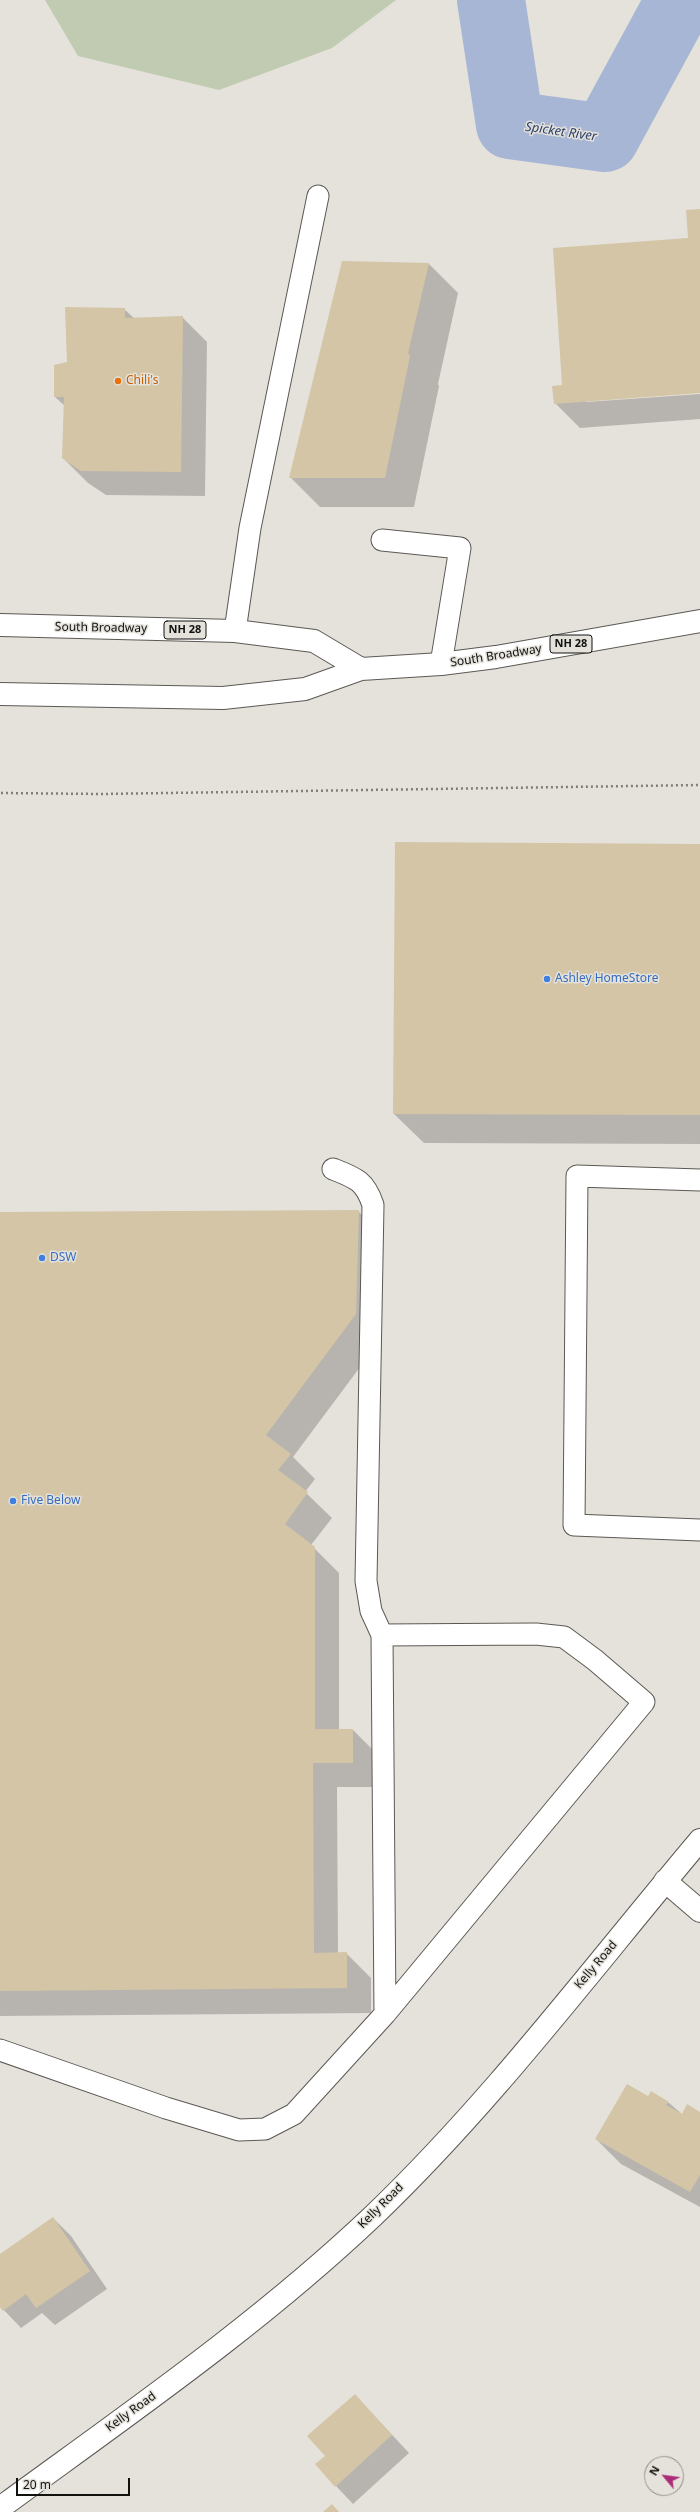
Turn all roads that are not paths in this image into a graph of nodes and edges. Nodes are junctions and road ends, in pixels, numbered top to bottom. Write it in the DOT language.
graph roads {
  1 [pos="318,196"];
  2 [pos="382,540"];
  3 [pos="700,621"];
  4 [pos="0,625"];
  5 [pos="235,631"];
  6 [pos="441,664"];
  7 [pos="361,669"];
  8 [pos="0,694"];
  9 [pos="333,1169"];
  10 [pos="700,1180"];
  11 [pos="700,1530"];
  12 [pos="382,1635"];
  13 [pos="700,1840"];
  14 [pos="665,1881"];
  15 [pos="700,1911"];
  16 [pos="385,2014"];
  17 [pos="0,2050"];
  18 [pos="0,2508"];
  1 -- 5 [label="lane"];
  2 -- 6 [label="lane"];
  3 -- 6 [label="main road, South Broadway / NH 28"];
  4 -- 5 [label="main road, South Broadway / NH 28"];
  5 -- 7 [label="main road, South Broadway / NH 28"];
  6 -- 7 [label="main road, South Broadway / NH 28"];
  7 -- 8 [label="main road, South Broadway / NH 28"];
  9 -- 12 [label="lane"];
  10 -- 11 [label="lane"];
  12 -- 16 [label="lane"];
  12 -- 16 [label="lane"];
  13 -- 14 [label="main road, Kelly Road"];
  14 -- 15 [label="main road"];
  14 -- 18 [label="main road, Kelly Road"];
  16 -- 17 [label="lane"];
}
